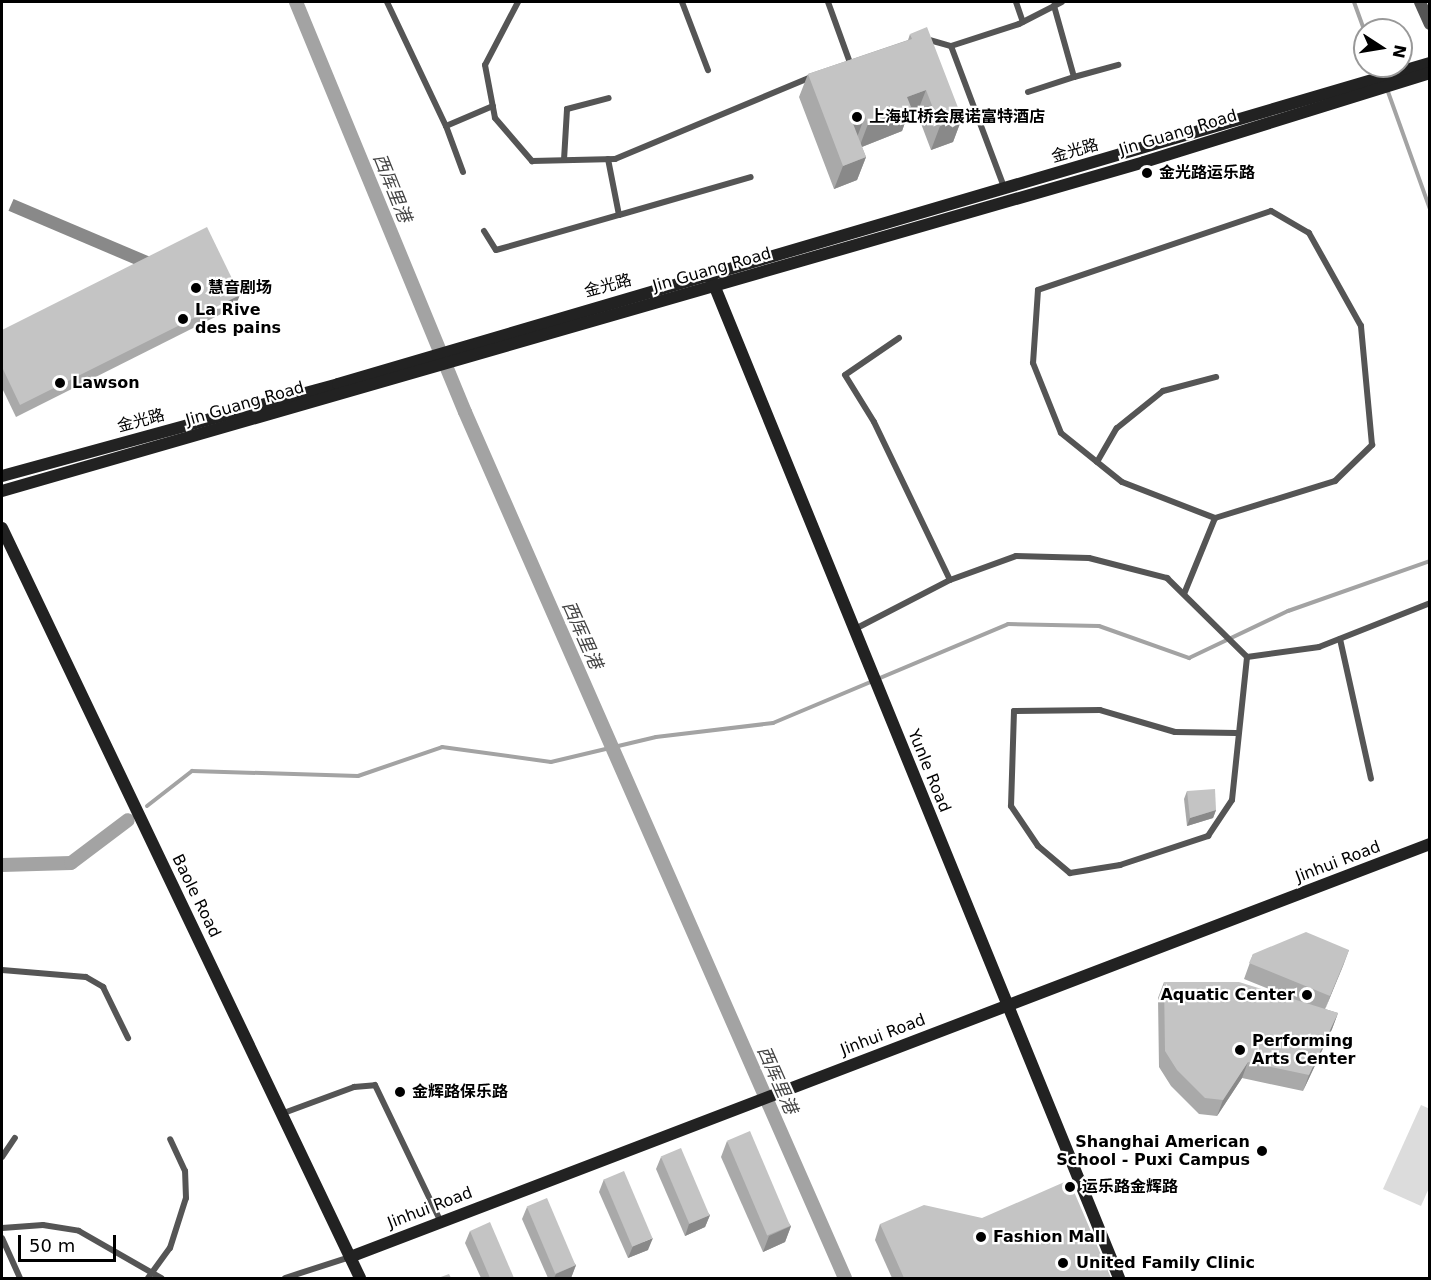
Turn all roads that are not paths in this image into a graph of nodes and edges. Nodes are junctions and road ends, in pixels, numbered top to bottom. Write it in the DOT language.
graph roads {
  1 [pos="387,2"];
  2 [pos="518,2"];
  3 [pos="682,2"];
  4 [pos="828,2"];
  5 [pos="1016,2"];
  6 [pos="1062,2"];
  7 [pos="1420,2"];
  8 [pos="1054,6"];
  9 [pos="1023,22"];
  10 [pos="1430,24"];
  11 [pos="918,41"];
  12 [pos="951,46"];
  13 [pos="861,57"];
  14 [pos="849,60"];
  15 [pos="1430,63"];
  16 [pos="840,64"];
  17 [pos="1118,65"];
  18 [pos="708,70"];
  19 [pos="820,73"];
  20 [pos="1430,73"];
  21 [pos="1074,77"];
  22 [pos="1392,79"];
  23 [pos="1028,92"];
  24 [pos="609,98"];
  25 [pos="493,106"];
  26 [pos="446,126"];
  27 [pos="608,159"];
  28 [pos="564,160"];
  29 [pos="464,172"];
  30 [pos="751,177"];
  31 [pos="1006,194"];
  32 [pos="619,214"];
  33 [pos="484,231"];
  34 [pos="712,281"];
  35 [pos="899,338"];
  36 [pos="471,350"];
  37 [pos="1216,377"];
  38 [pos="1097,462"];
  39 [pos="2,476"];
  40 [pos="2,491"];
  41 [pos="1215,518"];
  42 [pos="2,528"];
  43 [pos="950,580"];
  44 [pos="1184,594"];
  45 [pos="1430,603"];
  46 [pos="854,630"];
  47 [pos="1340,639"];
  48 [pos="1247,657"];
  49 [pos="1236,733"];
  50 [pos="1371,779"];
  51 [pos="1430,844"];
  52 [pos="2,970"];
  53 [pos="1005,1006"];
  54 [pos="128,1038"];
  55 [pos="281,1114"];
  56 [pos="15,1138"];
  57 [pos="170,1139"];
  58 [pos="2,1157"];
  59 [pos="441,1222"];
  60 [pos="2,1228"];
  61 [pos="2,1238"];
  62 [pos="350,1257"];
  63 [pos="153,1271"];
  64 [pos="20,1278"];
  65 [pos="148,1278"];
  66 [pos="161,1278"];
  67 [pos="285,1278"];
  68 [pos="360,1278"];
  69 [pos="1119,1278"];
  1 -- 26 [label="lane"];
  2 -- 25 [label="lane"];
  3 -- 18 [label="lane"];
  4 -- 14 [label="lane"];
  5 -- 9 [label="lane"];
  6 -- 8 [label="lane"];
  7 -- 10 [label="street"];
  8 -- 9 [label="lane"];
  8 -- 21 [label="lane"];
  9 -- 12 [label="lane"];
  11 -- 12 [label="lane"];
  12 -- 31 [label="lane"];
  13 -- 14 [label="lane"];
  14 -- 16 [label="lane"];
  15 -- 22 [label="street"];
  17 -- 21 [label="lane"];
  19 -- 27 [label="lane"];
  20 -- 22 [label="street, Jin Guang Road"];
  21 -- 23 [label="lane"];
  22 -- 31 [label="street, Jin Guang Road"];
  24 -- 28 [label="lane"];
  25 -- 26 [label="lane"];
  25 -- 28 [label="lane"];
  26 -- 29 [label="lane"];
  27 -- 28 [label="lane"];
  27 -- 32 [label="lane"];
  30 -- 32 [label="lane"];
  31 -- 34 [label="street, Jin Guang Road"];
  32 -- 33 [label="lane"];
  34 -- 36 [label="street, Jin Guang Road"];
  34 -- 46 [label="street, Yunle Road"];
  35 -- 43 [label="lane"];
  36 -- 39 [label="street, 金光路"];
  36 -- 40 [label="street, Jin Guang Road"];
  37 -- 38 [label="lane"];
  38 -- 41 [label="lane"];
  38 -- 41 [label="lane"];
  41 -- 44 [label="lane"];
  42 -- 55 [label="street, Baole Road"];
  43 -- 44 [label="lane"];
  43 -- 46 [label="lane"];
  44 -- 48 [label="lane"];
  45 -- 47 [label="lane"];
  46 -- 53 [label="street, Yunle Road"];
  47 -- 48 [label="lane"];
  47 -- 50 [label="lane"];
  48 -- 49 [label="lane"];
  49 -- 49 [label="lane"];
  51 -- 53 [label="street, Jinhui Road"];
  52 -- 54 [label="lane"];
  53 -- 59 [label="street, Jinhui Road"];
  53 -- 69 [label="street, Yunle Road"];
  55 -- 59 [label="lane"];
  55 -- 62 [label="street, Baole Road"];
  56 -- 58 [label="lane"];
  57 -- 63 [label="lane"];
  59 -- 62 [label="street, Jinhui Road"];
  60 -- 63 [label="lane"];
  61 -- 64 [label="lane"];
  62 -- 67 [label="lane"];
  62 -- 68 [label="street, Baole Road"];
  63 -- 65 [label="lane"];
  63 -- 66 [label="lane"];
}
